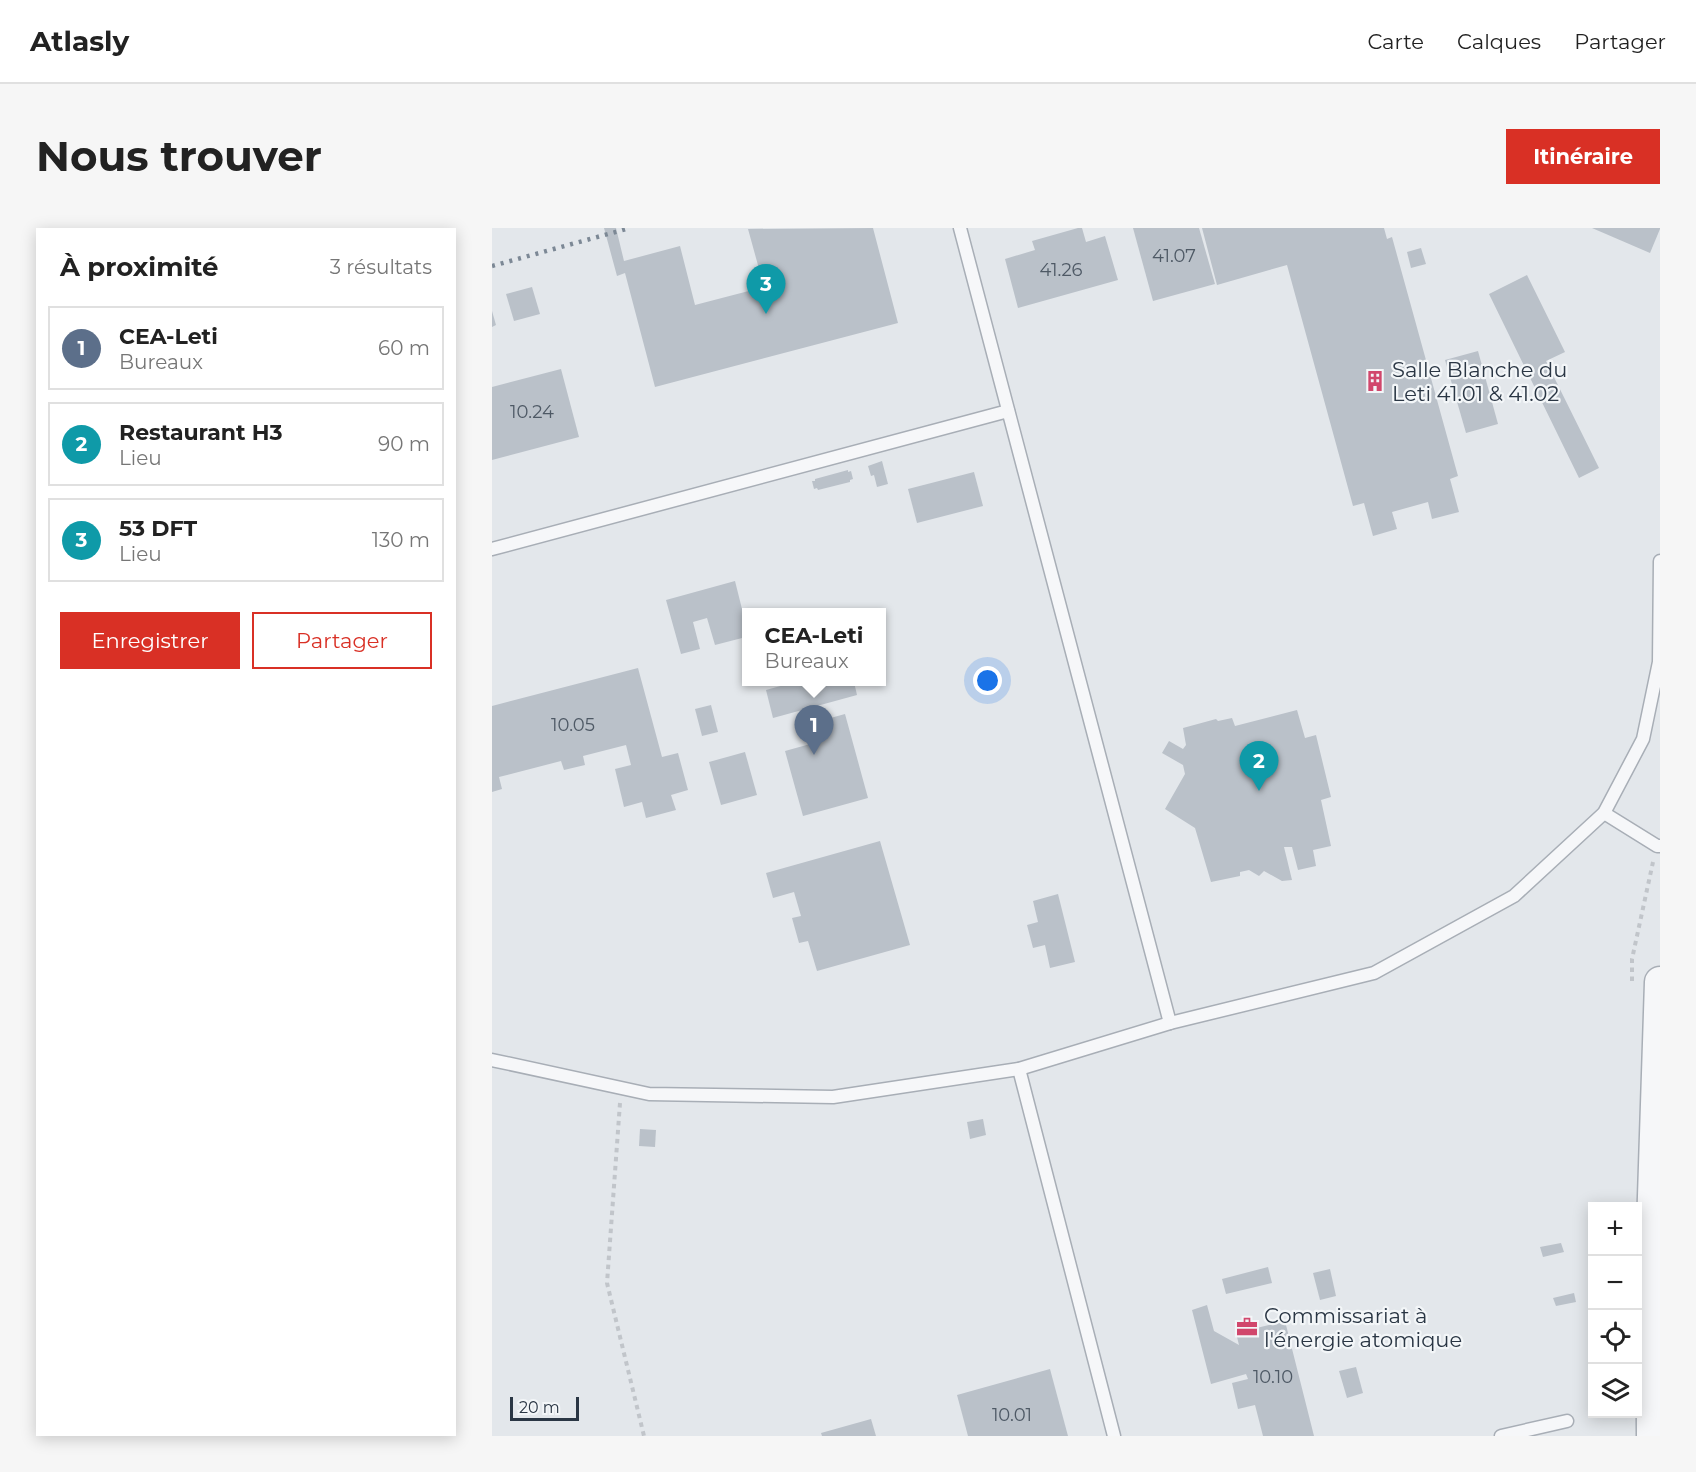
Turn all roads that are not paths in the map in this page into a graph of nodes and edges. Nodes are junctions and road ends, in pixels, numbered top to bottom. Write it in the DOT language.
graph roads {
  1 [pos="960,228"];
  2 [pos="1008,411"];
  3 [pos="492,549"];
  4 [pos="1660,561"];
  5 [pos="1604,813"];
  6 [pos="1660,846"];
  7 [pos="1660,982"];
  8 [pos="1170,1023"];
  9 [pos="492,1060"];
  10 [pos="1019,1069"];
  11 [pos="1567,1421"];
  12 [pos="1114,1436"];
  13 [pos="1501,1436"];
  14 [pos="1652,1436"];
  1 -- 2 [label="lane"];
  2 -- 3 [label="lane"];
  2 -- 8 [label="lane"];
  4 -- 5 [label="lane"];
  5 -- 6 [label="lane"];
  5 -- 8 [label="lane"];
  7 -- 14 [label="street"];
  8 -- 10 [label="lane"];
  9 -- 10 [label="lane"];
  10 -- 12 [label="lane"];
  11 -- 13 [label="lane"];
}
